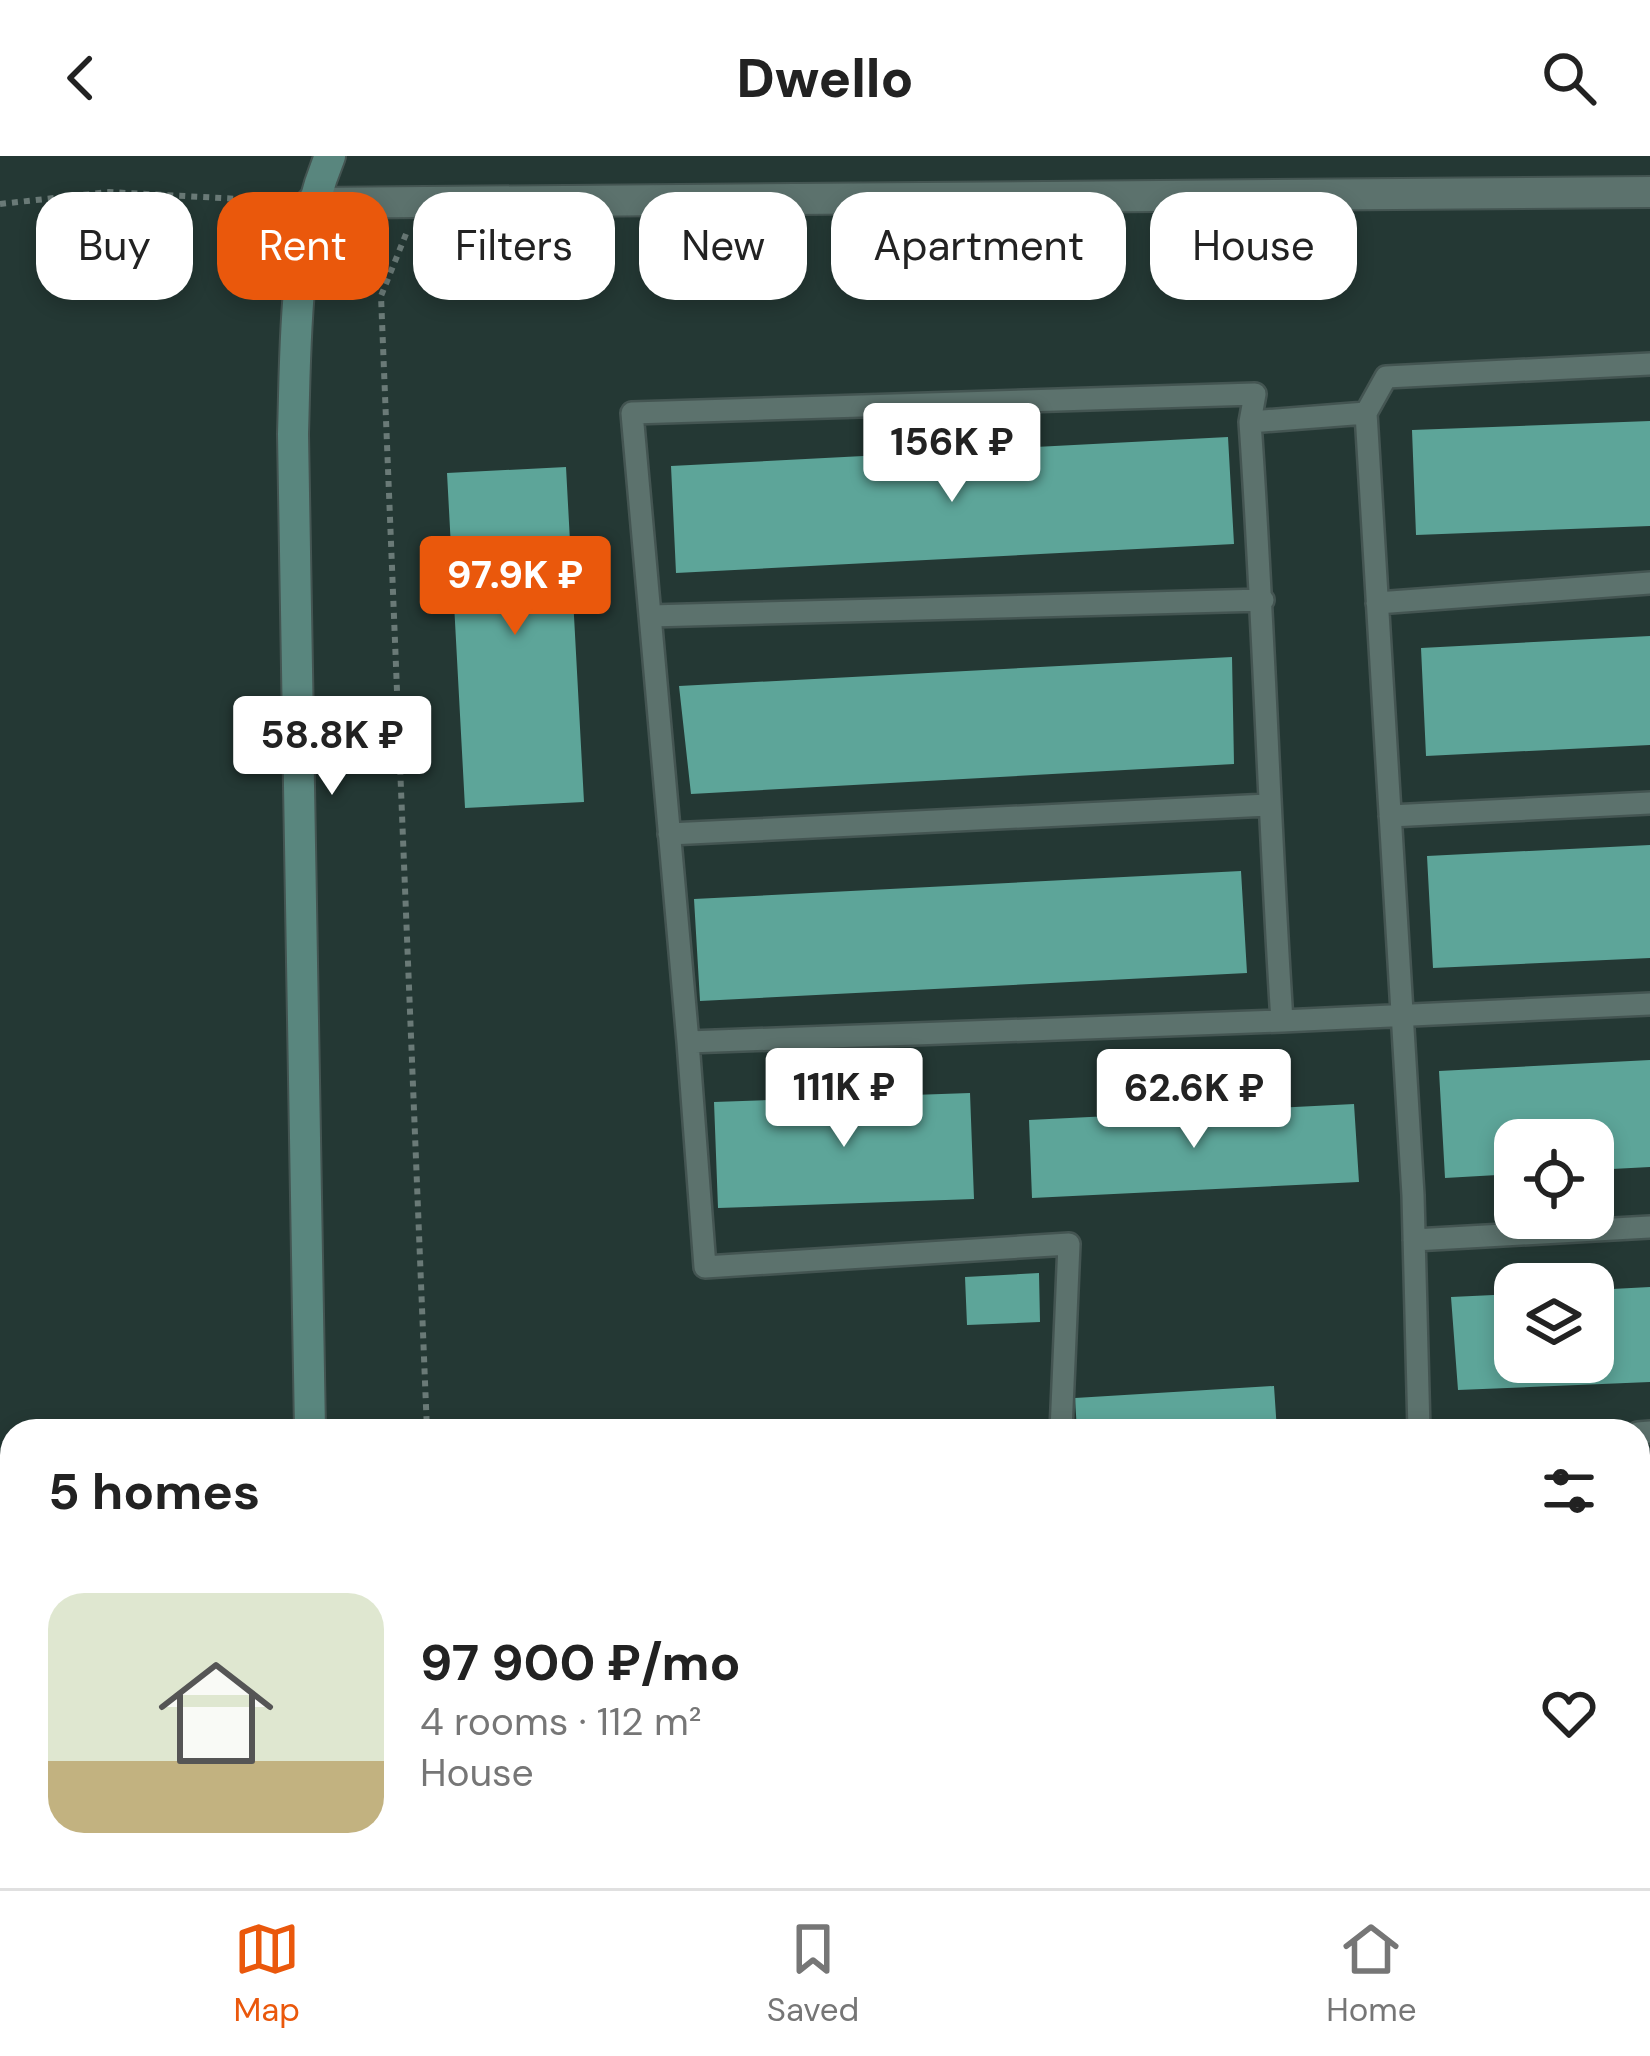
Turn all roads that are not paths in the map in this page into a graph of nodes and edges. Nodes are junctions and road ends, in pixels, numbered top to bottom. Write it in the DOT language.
graph roads {
  1 [pos="329,156"];
  2 [pos="314,192"];
  3 [pos="1650,192"];
  4 [pos="389,202"];
  5 [pos="297,300"];
  6 [pos="1650,364"];
  7 [pos="1366,413"];
  8 [pos="1250,422"];
  9 [pos="1650,583"];
  10 [pos="1263,600"];
  11 [pos="1377,603"];
  12 [pos="650,616"];
  13 [pos="1650,802"];
  14 [pos="1268,805"];
  15 [pos="1390,816"];
  16 [pos="669,834"];
  17 [pos="1650,1004"];
  18 [pos="1402,1016"];
  19 [pos="1282,1021"];
  20 [pos="688,1042"];
  21 [pos="1650,1227"];
  22 [pos="1414,1240"];
  23 [pos="310,1419"];
  24 [pos="1062,1419"];
  25 [pos="1419,1419"];
  1 -- 2 [label="street"];
  3 -- 4 [label="street"];
  5 -- 23 [label="street"];
  6 -- 7 [label="lane"];
  7 -- 8 [label="lane"];
  7 -- 11 [label="lane"];
  8 -- 10 [label="lane"];
  8 -- 12 [label="lane"];
  9 -- 11 [label="lane"];
  10 -- 12 [label="lane"];
  10 -- 14 [label="lane"];
  11 -- 15 [label="lane"];
  12 -- 16 [label="lane"];
  13 -- 15 [label="lane"];
  14 -- 16 [label="lane"];
  14 -- 19 [label="lane"];
  15 -- 18 [label="lane"];
  16 -- 20 [label="lane"];
  17 -- 18 [label="lane"];
  18 -- 19 [label="lane"];
  18 -- 22 [label="lane"];
  19 -- 20 [label="lane"];
  20 -- 24 [label="lane"];
  21 -- 22 [label="lane"];
  22 -- 25 [label="lane"];
}
